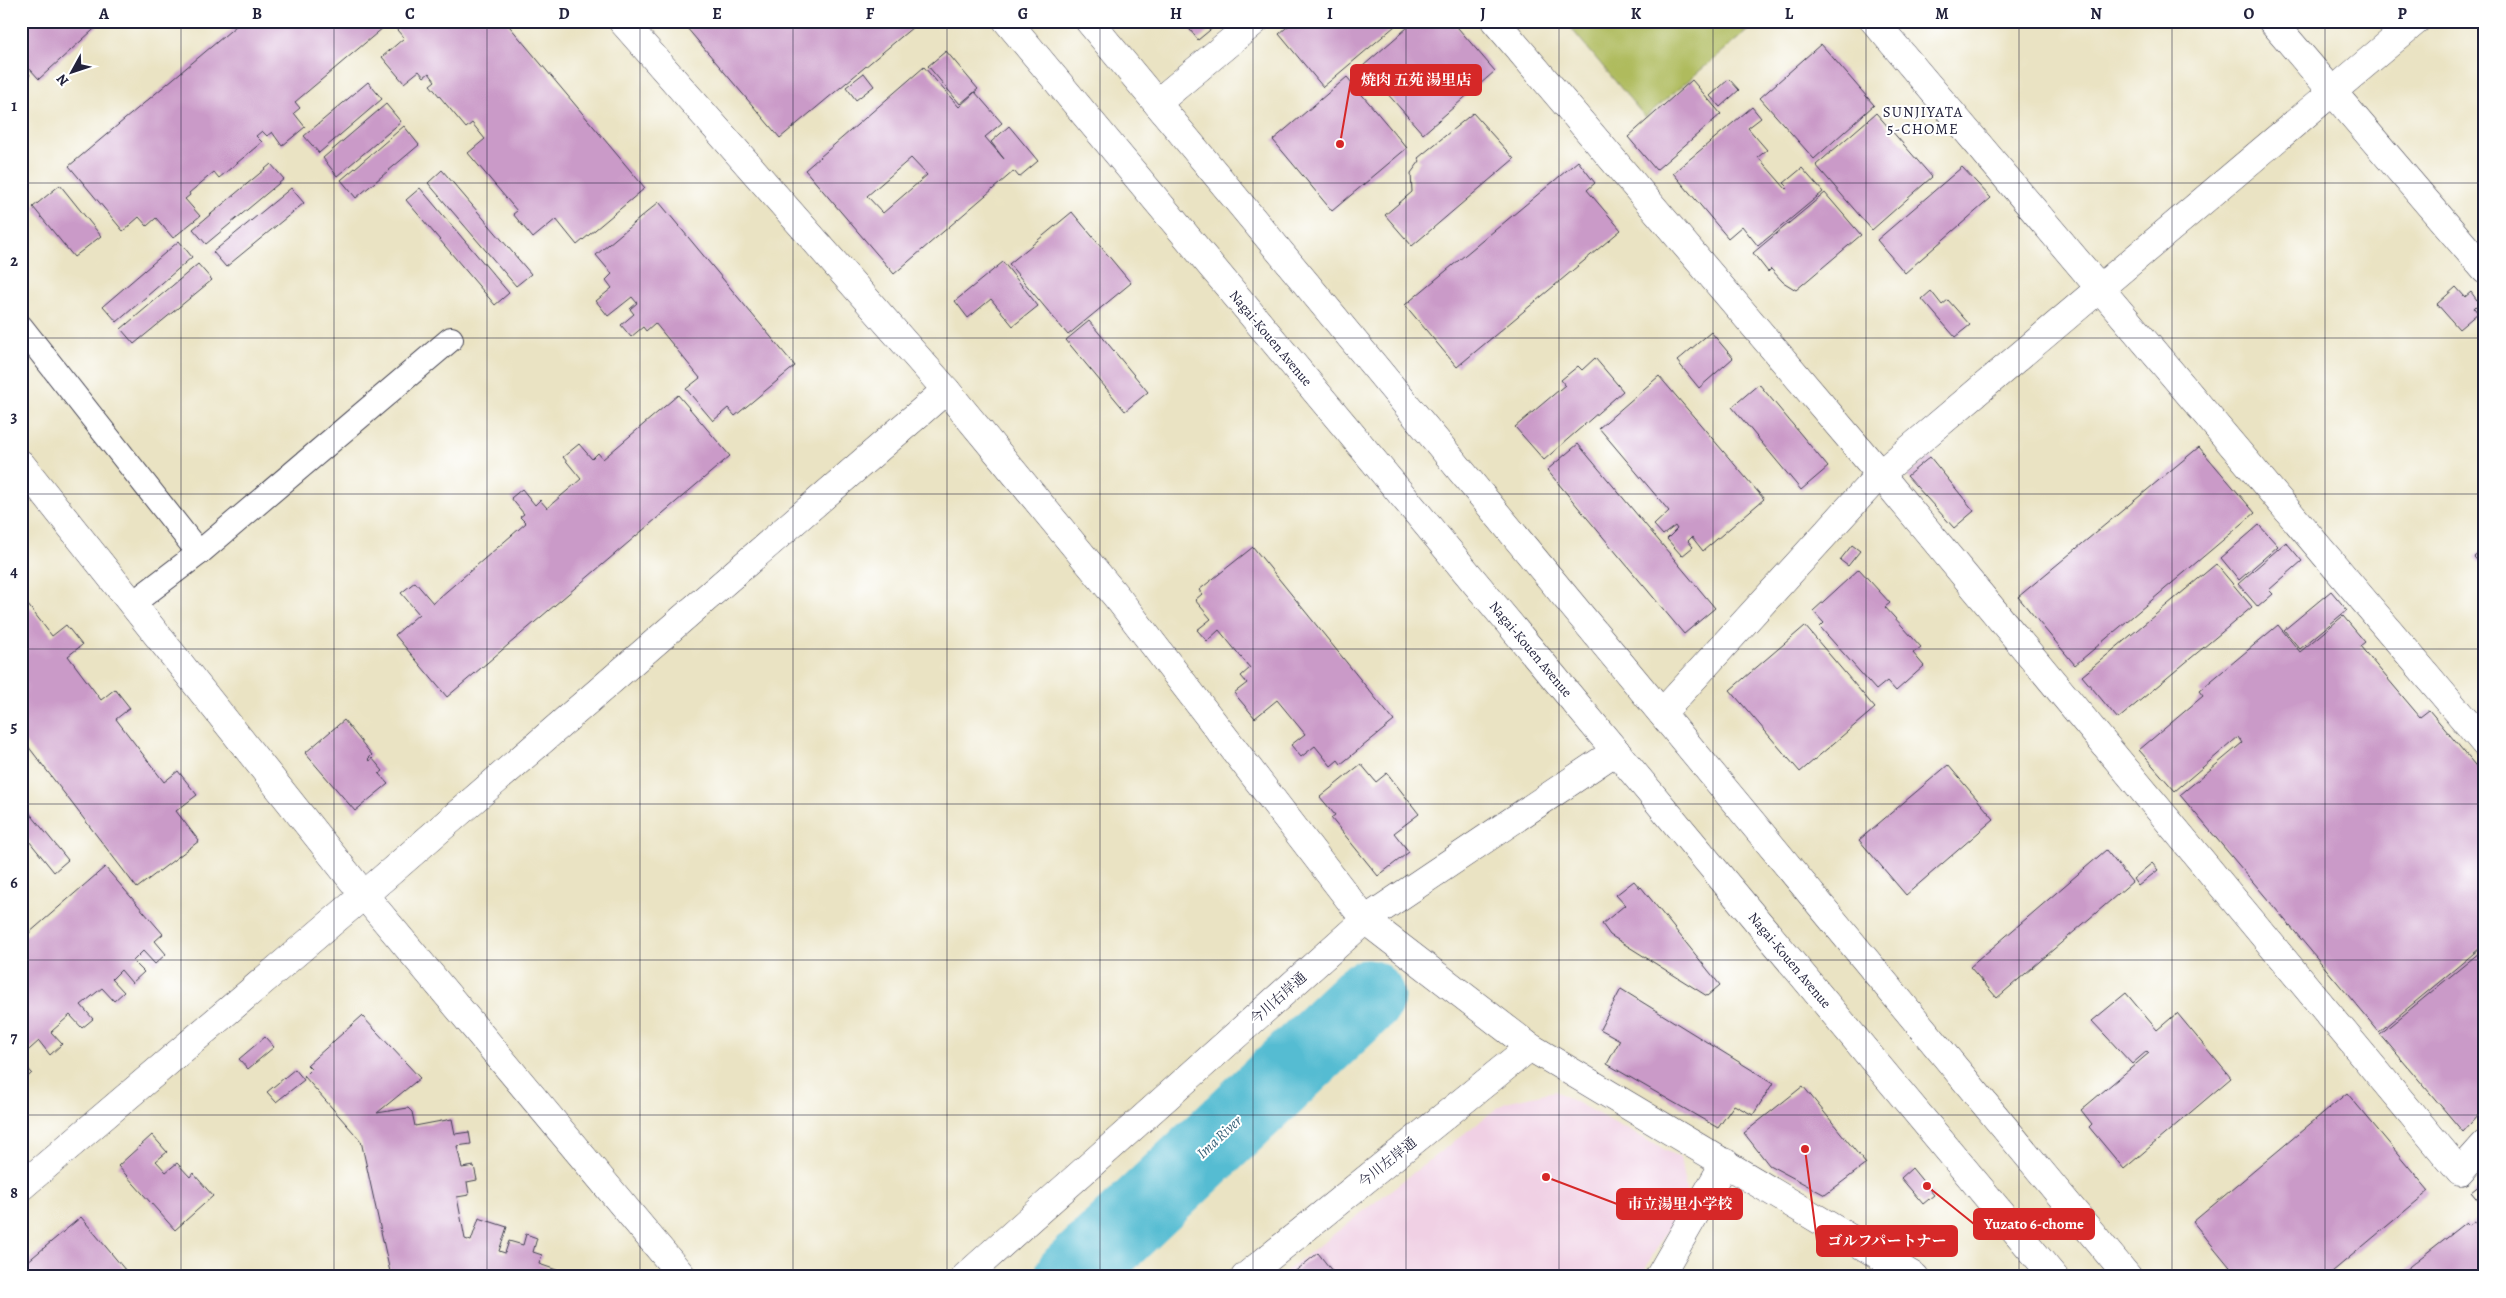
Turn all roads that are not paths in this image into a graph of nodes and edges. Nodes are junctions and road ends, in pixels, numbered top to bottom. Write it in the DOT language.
graph roads {
  1 [pos="622,21"];
  2 [pos="1007,21"];
  3 [pos="1089,21"];
  4 [pos="1256,21"];
  5 [pos="1495,21"];
  6 [pos="1874,21"];
  7 [pos="2272,21"];
  8 [pos="2416,21"];
  9 [pos="2332,93"];
  10 [pos="1157,103"];
  11 [pos="2485,270"];
  12 [pos="2100,290"];
  13 [pos="21,327"];
  14 [pos="451,338"];
  15 [pos="946,390"];
  16 [pos="21,464"];
  17 [pos="1880,474"];
  18 [pos="200,553"];
  19 [pos="132,604"];
  20 [pos="1662,712"];
  21 [pos="2485,744"];
  22 [pos="1616,751"];
  23 [pos="364,895"];
  24 [pos="1365,920"];
  25 [pos="1530,1047"];
  26 [pos="2485,1144"];
  27 [pos="1725,1162"];
  28 [pos="21,1187"];
  29 [pos="683,1277"];
  30 [pos="965,1277"];
  31 [pos="1245,1277"];
  32 [pos="1659,1277"];
  33 [pos="1915,1277"];
  34 [pos="2054,1277"];
  35 [pos="2128,1277"];
  1 -- 15 [label="main road"];
  2 -- 22 [label="main road, Nagai-Kouen Avenue"];
  3 -- 10 [label="main road"];
  4 -- 10 [label="main road"];
  5 -- 17 [label="main road"];
  6 -- 12 [label="main road"];
  7 -- 9 [label="main road"];
  8 -- 9 [label="main road"];
  9 -- 11 [label="main road"];
  9 -- 12 [label="main road"];
  10 -- 20 [label="main road"];
  12 -- 17 [label="main road"];
  12 -- 21 [label="main road"];
  13 -- 18 [label="lane"];
  14 -- 18 [label="lane"];
  15 -- 23 [label="main road"];
  15 -- 24 [label="main road"];
  16 -- 19 [label="main road"];
  17 -- 20 [label="main road"];
  17 -- 26 [label="main road"];
  18 -- 19 [label="lane"];
  19 -- 23 [label="main road"];
  20 -- 35 [label="main road"];
  22 -- 24 [label="main road, 今川右岸通"];
  22 -- 34 [label="main road, Nagai-Kouen Avenue"];
  23 -- 28 [label="main road"];
  23 -- 29 [label="main road"];
  24 -- 25 [label="main road"];
  24 -- 30 [label="main road, 今川右岸通"];
  25 -- 27 [label="main road"];
  25 -- 31 [label="main road, 今川左岸通"];
  27 -- 32 [label="main road"];
  27 -- 33 [label="main road"];
}
